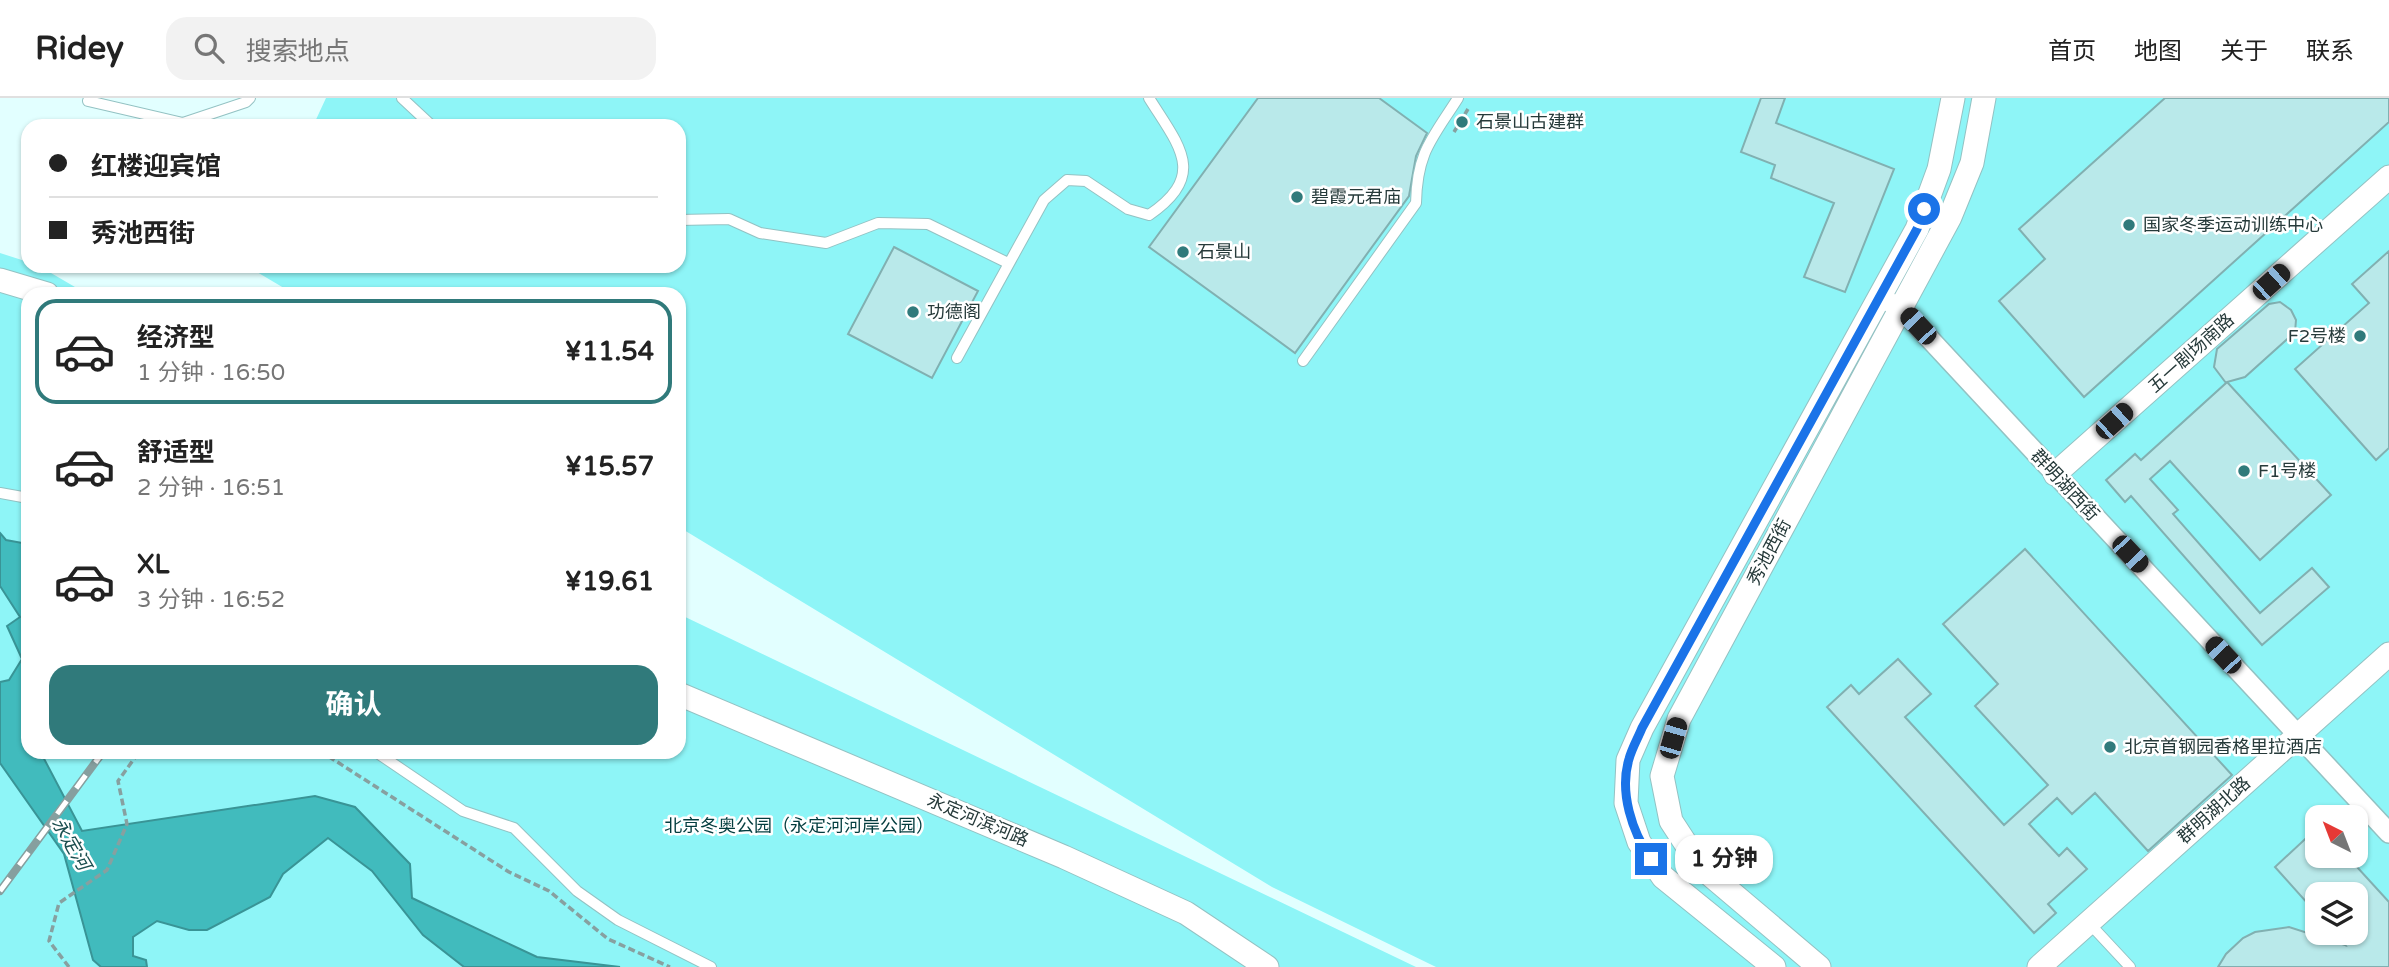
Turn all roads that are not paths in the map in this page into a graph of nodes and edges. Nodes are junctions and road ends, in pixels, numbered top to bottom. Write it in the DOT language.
graph roads {
  1 [pos="250,98"];
  2 [pos="402,98"];
  3 [pos="1149,98"];
  4 [pos="1458,98"];
  5 [pos="1953,98"];
  6 [pos="1984,98"];
  7 [pos="88,101"];
  8 [pos="166,119"];
  9 [pos="195,119"];
  10 [pos="424,119"];
  11 [pos="2389,177"];
  12 [pos="686,220"];
  13 [pos="1008,262"];
  14 [pos="0,280"];
  15 [pos="24,287"];
  16 [pos="1879,298"];
  17 [pos="1901,308"];
  18 [pos="957,358"];
  19 [pos="1303,361"];
  20 [pos="2055,474"];
  21 [pos="0,493"];
  22 [pos="21,497"];
  23 [pos="2389,653"];
  24 [pos="686,697"];
  25 [pos="2298,735"];
  26 [pos="386,759"];
  27 [pos="2389,833"];
  28 [pos="2089,922"];
  29 [pos="711,967"];
  30 [pos="1267,967"];
  31 [pos="1774,967"];
  32 [pos="1819,967"];
  33 [pos="2039,967"];
  34 [pos="2130,967"];
  1 -- 9 [label="lane"];
  2 -- 10 [label="lane"];
  3 -- 13 [label="lane"];
  4 -- 19 [label="lane"];
  5 -- 16 [label="street, 秀池西街"];
  6 -- 17 [label="street, 秀池西街"];
  7 -- 8 [label="lane"];
  11 -- 20 [label="street, 五一剧场南路"];
  12 -- 13 [label="lane"];
  13 -- 18 [label="lane"];
  14 -- 15 [label="street"];
  16 -- 17 [label="street, 群明湖西街"];
  16 -- 31 [label="street, 秀池西街"];
  17 -- 20 [label="street, 群明湖西街"];
  17 -- 32 [label="street, 秀池西街"];
  20 -- 25 [label="street, 群明湖西街"];
  21 -- 22 [label="lane"];
  23 -- 25 [label="street, 群明湖北路"];
  24 -- 30 [label="street, 永定河滨河路"];
  25 -- 27 [label="street, 群明湖西街"];
  25 -- 28 [label="street, 群明湖北路"];
  26 -- 29 [label="lane"];
  28 -- 33 [label="street, 群明湖北路"];
  28 -- 34 [label="lane"];
}
